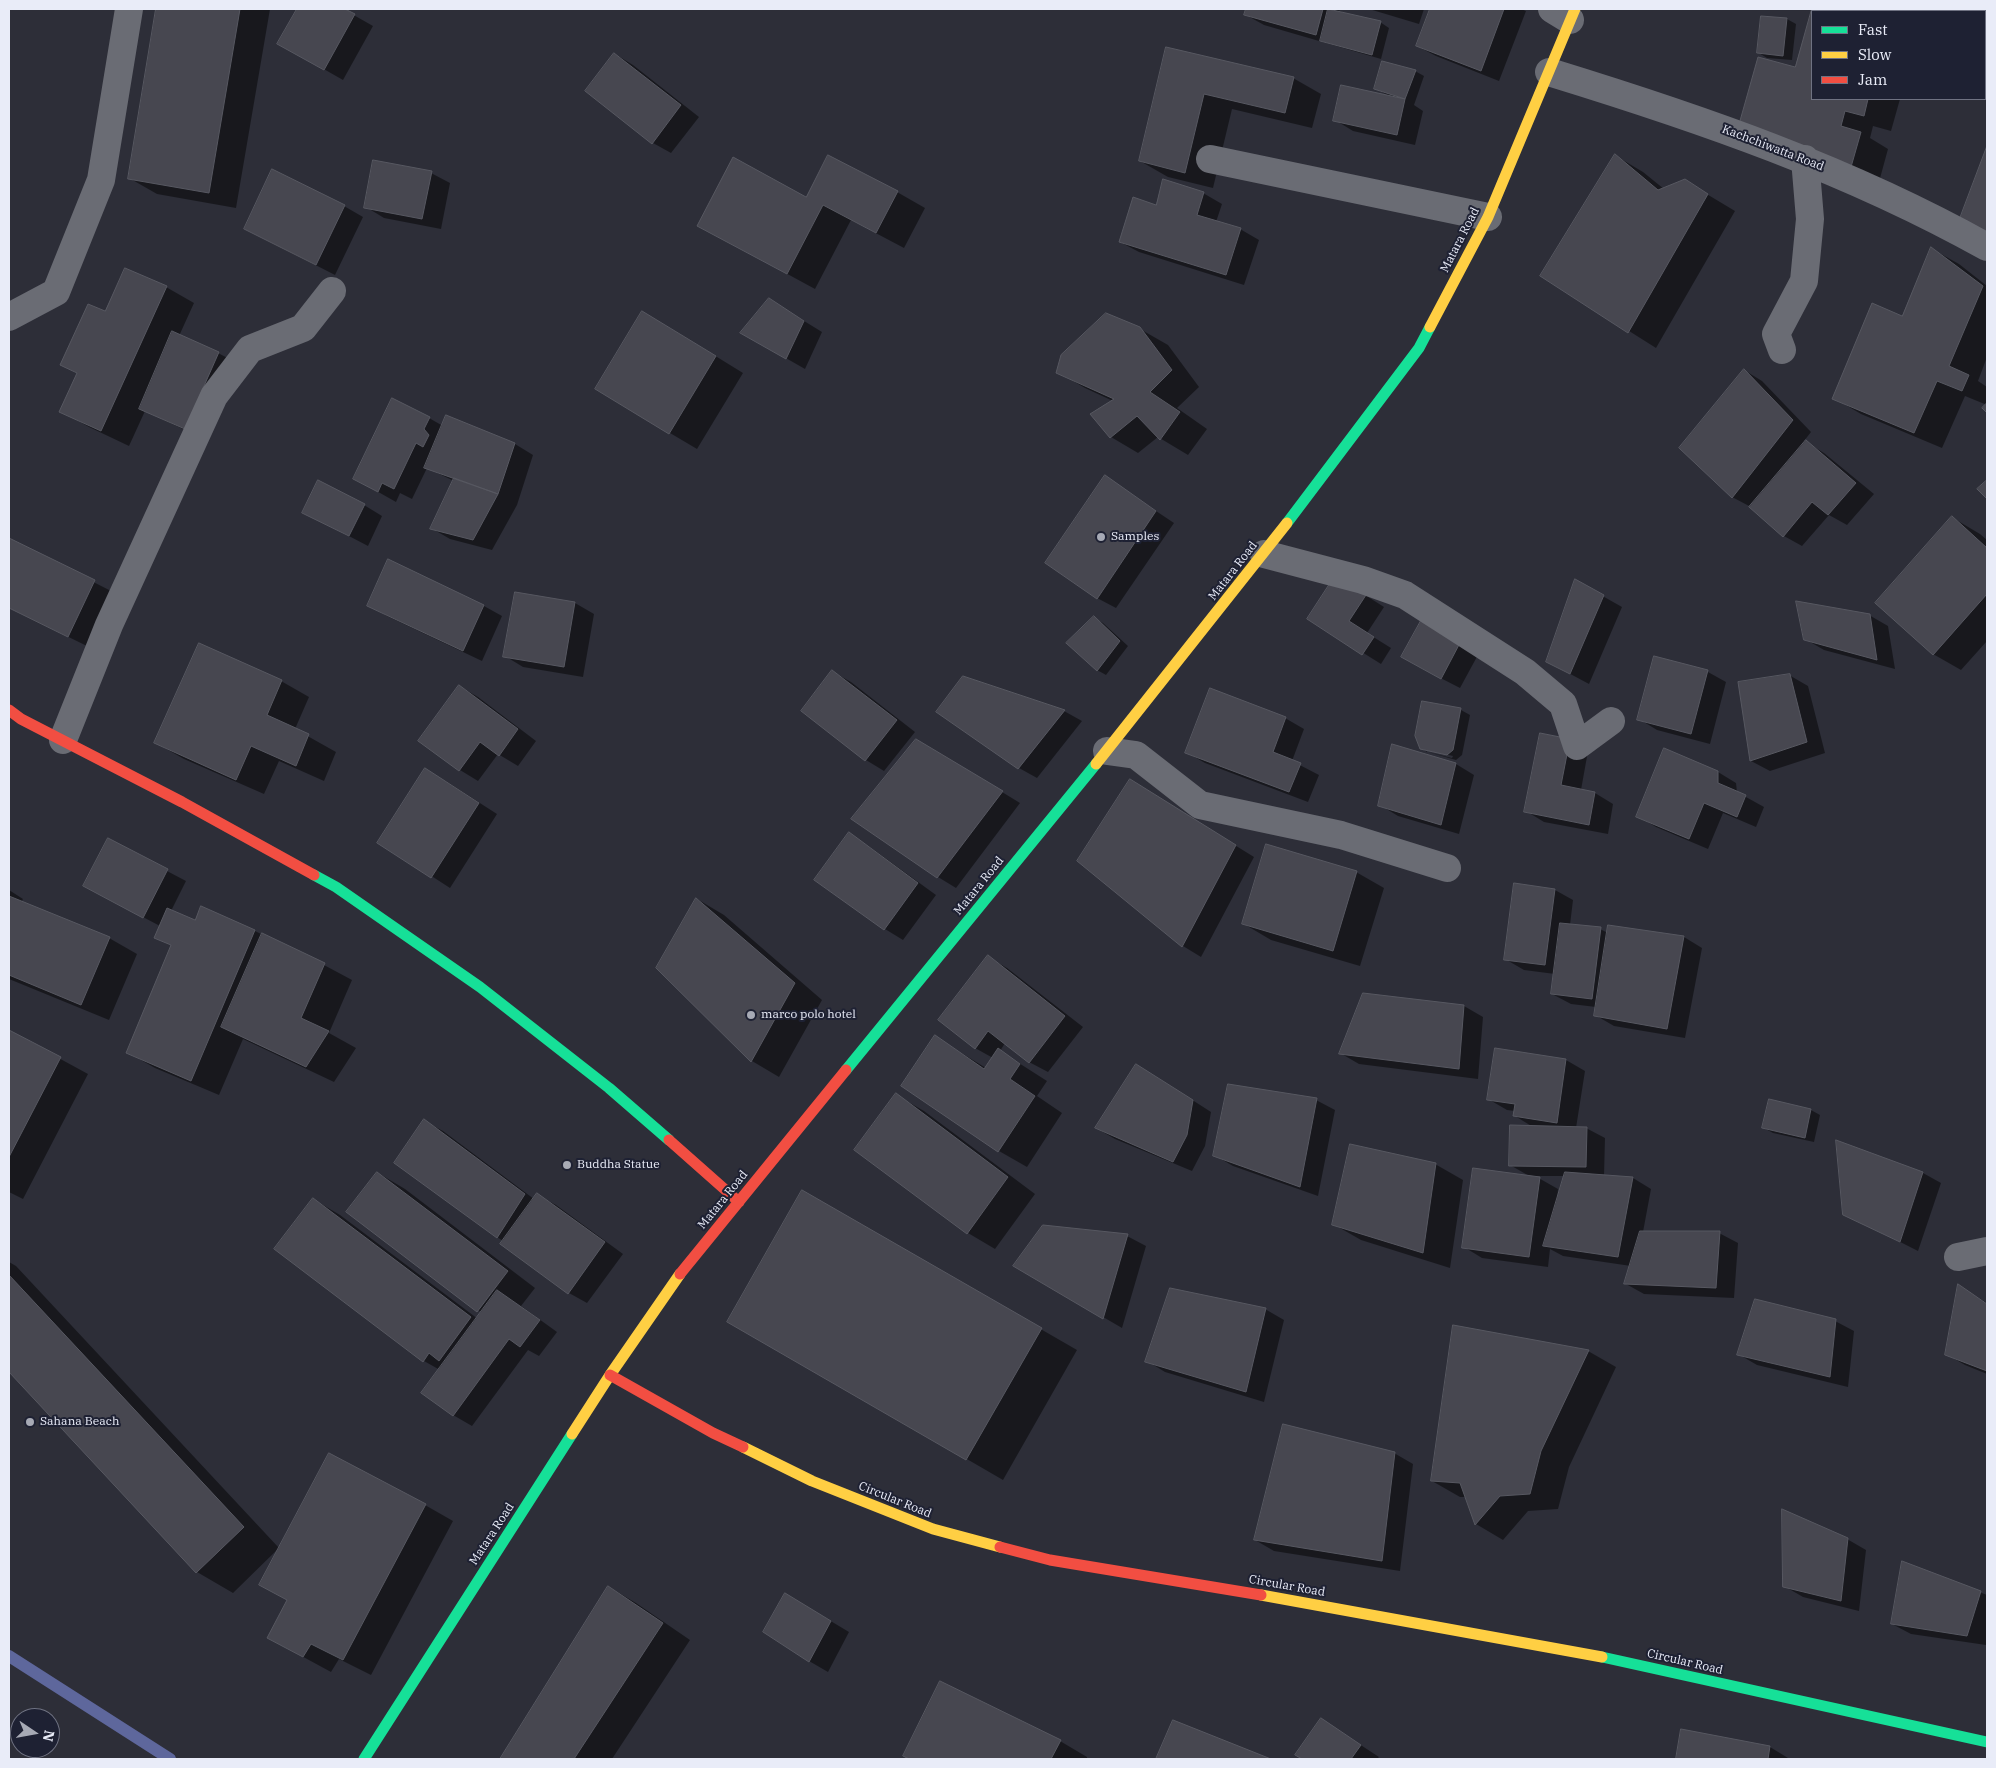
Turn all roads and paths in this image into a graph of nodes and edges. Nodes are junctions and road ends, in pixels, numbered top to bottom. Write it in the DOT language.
graph roads {
  1 [pos="129,9"];
  2 [pos="1565,13"];
  3 [pos="1549,72"];
  4 [pos="1210,159"];
  5 [pos="1805,159"];
  6 [pos="1488,218"];
  7 [pos="1987,247"];
  8 [pos="332,292"];
  9 [pos="9,317"];
  10 [pos="1782,350"];
  11 [pos="1264,554"];
  12 [pos="9,710"];
  13 [pos="1610,721"];
  14 [pos="63,740"];
  15 [pos="1107,751"];
  16 [pos="1447,868"];
  17 [pos="739,1202"];
  18 [pos="1987,1251"];
  19 [pos="1958,1257"];
  20 [pos="610,1375"];
  21 [pos="1987,1742"];
  22 [pos="364,1759"];
  1 -- 9 [label="street"];
  2 -- 3 [label="main road, Matara Road"];
  3 -- 5 [label="street, Kachchiwatta Road"];
  3 -- 6 [label="main road, Matara Road"];
  4 -- 6 [label="street"];
  5 -- 7 [label="street, Kachchiwatta Road"];
  5 -- 10 [label="street"];
  6 -- 11 [label="main road, Matara Road"];
  8 -- 14 [label="street"];
  11 -- 13 [label="street"];
  11 -- 15 [label="main road, Matara Road"];
  12 -- 14 [label="main road"];
  14 -- 17 [label="main road"];
  15 -- 16 [label="street"];
  15 -- 17 [label="main road, Matara Road"];
  17 -- 20 [label="main road, Matara Road"];
  18 -- 19 [label="street"];
  20 -- 21 [label="main road, Circular Road"];
  20 -- 22 [label="main road, Matara Road"];
}
